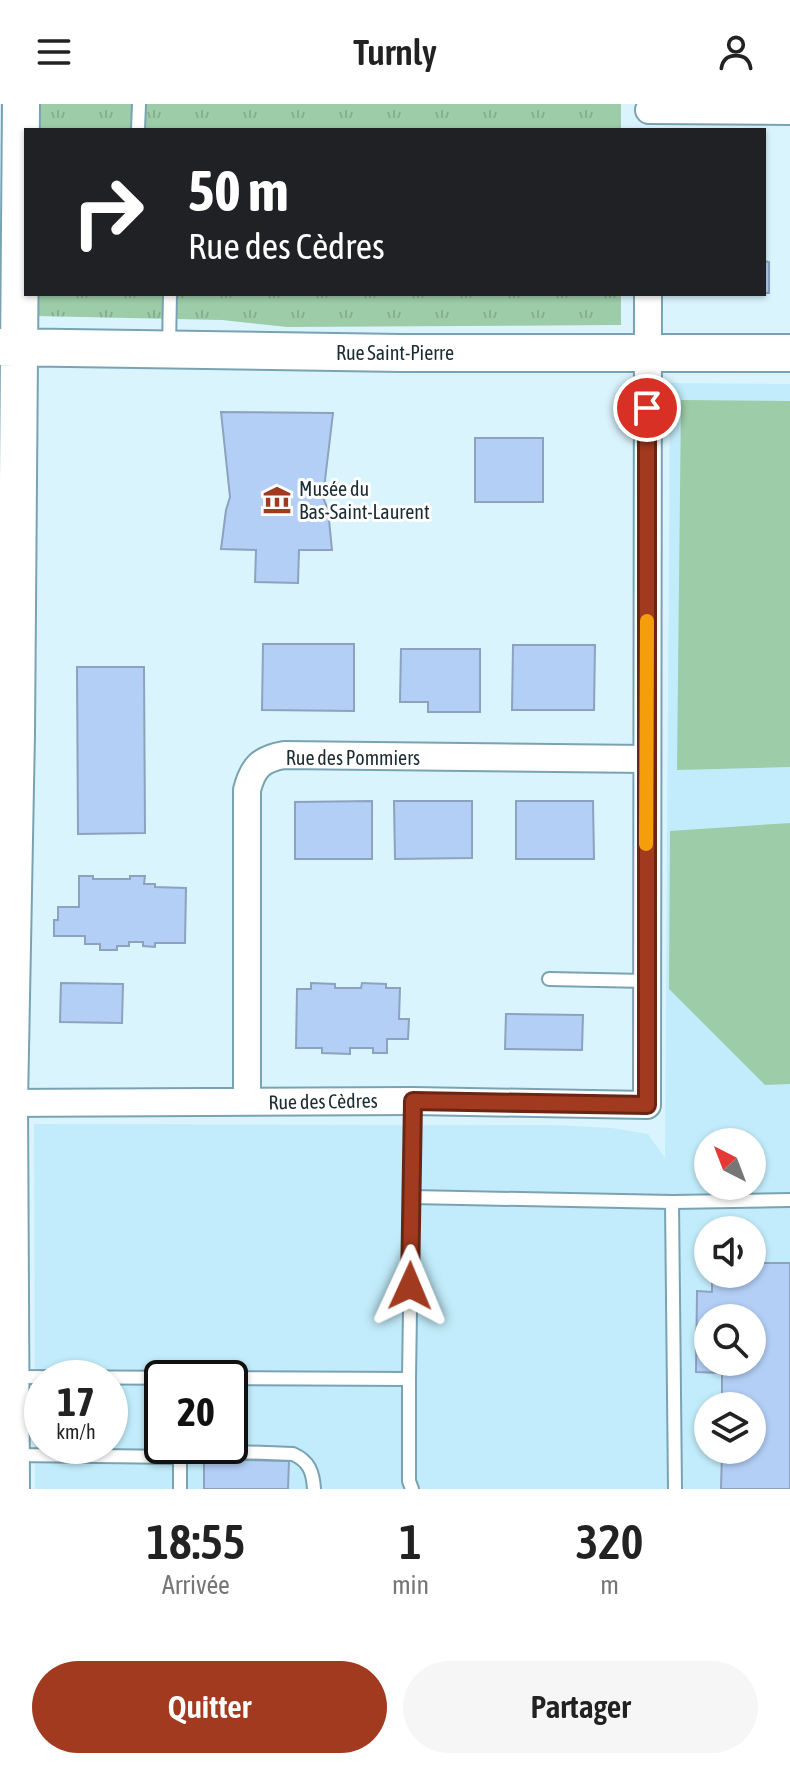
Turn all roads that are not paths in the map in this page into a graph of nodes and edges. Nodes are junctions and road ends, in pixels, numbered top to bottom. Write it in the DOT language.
graph roads {
  1 [pos="21,104"];
  2 [pos="139,104"];
  3 [pos="790,111"];
  4 [pos="649,115"];
  5 [pos="138,128"];
  6 [pos="170,296"];
  7 [pos="648,296"];
  8 [pos="10,348"];
  9 [pos="169,351"];
  10 [pos="648,352"];
  11 [pos="790,353"];
  12 [pos="8,732"];
  13 [pos="646,759"];
  14 [pos="549,979"];
  15 [pos="646,981"];
  16 [pos="413,1101"];
  17 [pos="247,1102"];
  18 [pos="5,1103"];
  19 [pos="412,1197"];
  20 [pos="790,1200"];
  21 [pos="672,1202"];
  22 [pos="10,1377"];
  23 [pos="144,1378"];
  24 [pos="248,1378"];
  25 [pos="409,1379"];
  26 [pos="248,1453"];
  27 [pos="144,1455"];
  28 [pos="180,1464"];
  29 [pos="11,1472"];
  30 [pos="180,1489"];
  31 [pos="314,1489"];
  32 [pos="412,1489"];
  33 [pos="675,1489"];
  1 -- 8 [label="main road"];
  2 -- 5 [label="lane"];
  3 -- 4 [label="street"];
  6 -- 9 [label="lane"];
  7 -- 10 [label="street"];
  8 -- 9 [label="main road, Rue Saint-Pierre"];
  8 -- 12 [label="main road"];
  9 -- 10 [label="main road, Rue Saint-Pierre"];
  10 -- 11 [label="main road, Rue Saint-Pierre"];
  10 -- 13 [label="street"];
  12 -- 18 [label="main road"];
  13 -- 15 [label="street"];
  13 -- 17 [label="street, Rue des Pommiers"];
  14 -- 15 [label="lane"];
  15 -- 16 [label="street, Rue des Cèdres"];
  16 -- 17 [label="street, Rue des Cèdres"];
  16 -- 19 [label="lane"];
  17 -- 18 [label="street, Rue des Cèdres"];
  18 -- 22 [label="main road"];
  19 -- 21 [label="lane"];
  19 -- 25 [label="lane"];
  20 -- 21 [label="lane"];
  21 -- 33 [label="lane"];
  22 -- 23 [label="lane"];
  22 -- 29 [label="main road"];
  24 -- 25 [label="lane"];
  25 -- 32 [label="lane"];
  26 -- 31 [label="lane"];
  27 -- 29 [label="lane"];
  28 -- 30 [label="lane"];
}
